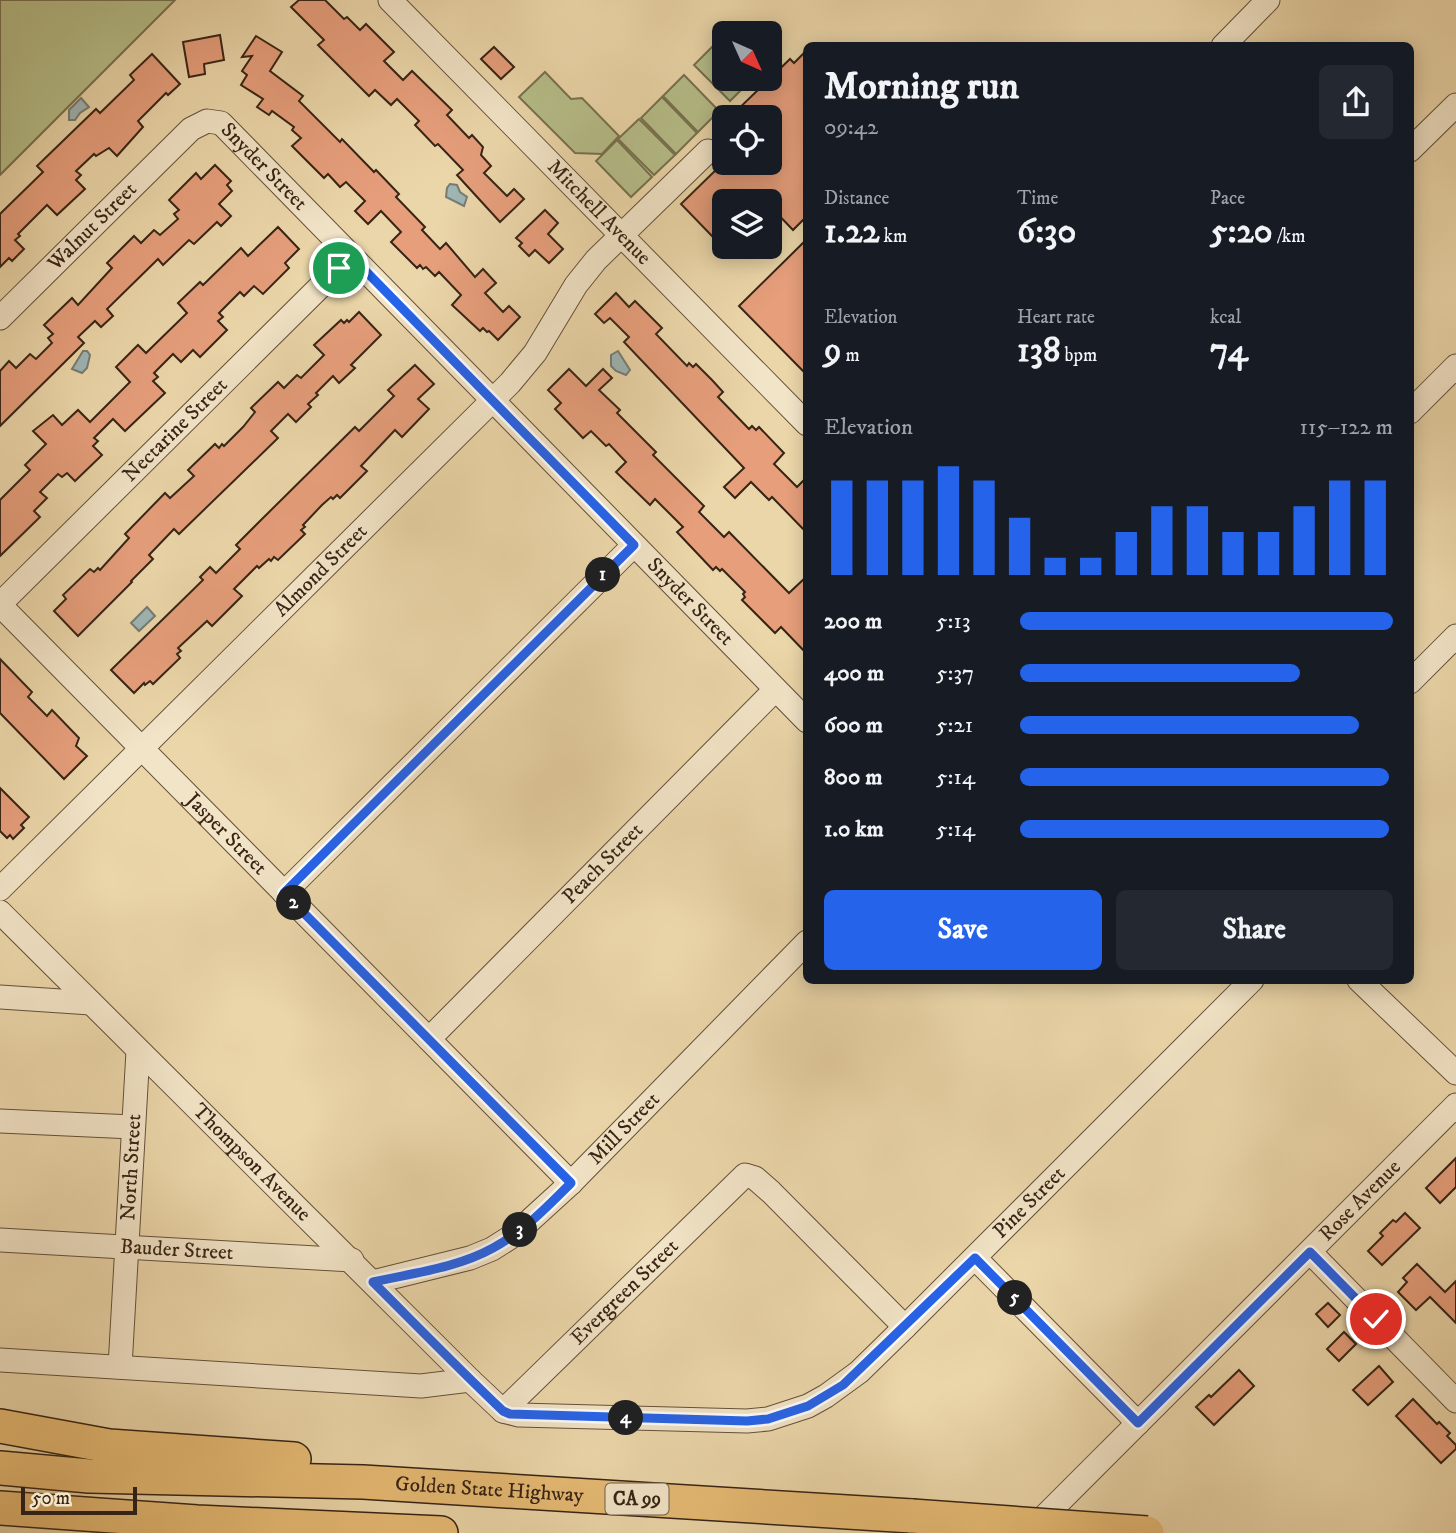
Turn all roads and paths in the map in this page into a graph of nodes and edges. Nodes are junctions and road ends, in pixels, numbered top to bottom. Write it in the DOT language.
graph roads {
  1 [pos="390,0"];
  2 [pos="1268,0"];
  3 [pos="1227,42"];
  4 [pos="1456,105"];
  5 [pos="184,135"];
  6 [pos="1414,146"];
  7 [pos="708,151"];
  8 [pos="621,235"];
  9 [pos="351,256"];
  10 [pos="0,318"];
  11 [pos="1456,366"];
  12 [pos="492,401"];
  13 [pos="1414,407"];
  14 [pos="803,420"];
  15 [pos="634,545"];
  16 [pos="0,604"];
  17 [pos="1456,636"];
  18 [pos="1414,678"];
  19 [pos="775,690"];
  20 [pos="803,717"];
  21 [pos="141,748"];
  22 [pos="0,889"];
  23 [pos="284,893"];
  24 [pos="0,912"];
  25 [pos="803,946"];
  26 [pos="1248,984"];
  27 [pos="1363,984"];
  28 [pos="0,997"];
  29 [pos="91,1003"];
  30 [pos="429,1039"];
  31 [pos="138,1051"];
  32 [pos="1456,1073"];
  33 [pos="1456,1105"];
  34 [pos="0,1121"];
  35 [pos="133,1127"];
  36 [pos="571,1183"];
  37 [pos="0,1240"];
  38 [pos="126,1248"];
  39 [pos="1310,1252"];
  40 [pos="975,1258"];
  41 [pos="352,1260"];
  42 [pos="373,1282"];
  43 [pos="905,1327"];
  44 [pos="0,1360"];
  45 [pos="120,1367"];
  46 [pos="470,1380"];
  47 [pos="1456,1401"];
  48 [pos="503,1411"];
  49 [pos="1138,1423"];
  50 [pos="0,1426"];
  51 [pos="0,1468"];
  52 [pos="363,1482"];
  53 [pos="0,1508"];
  54 [pos="197,1522"];
  55 [pos="0,1524"];
  56 [pos="441,1533"];
  57 [pos="1028,1533"];
  58 [pos="1147,1533"];
  1 -- 8 [label="street, Mitchell Avenue"];
  2 -- 3 [label="street"];
  4 -- 6 [label="street"];
  5 -- 9 [label="street, Snyder Street"];
  5 -- 10 [label="street, Walnut Street"];
  7 -- 8 [label="street, Almond Street"];
  8 -- 12 [label="street, Almond Street"];
  8 -- 14 [label="street, Mitchell Avenue"];
  9 -- 12 [label="street, Snyder Street"];
  9 -- 16 [label="street, Nectarine Street"];
  11 -- 13 [label="street"];
  12 -- 15 [label="street, Snyder Street"];
  12 -- 21 [label="street, Almond Street"];
  15 -- 19 [label="street, Snyder Street"];
  15 -- 23 [label="street"];
  16 -- 21 [label="street, Jasper Street"];
  17 -- 18 [label="street"];
  19 -- 20 [label="street, Snyder Street"];
  19 -- 30 [label="street, Peach Street"];
  21 -- 22 [label="street, Almond Street"];
  21 -- 23 [label="street, Jasper Street"];
  23 -- 30 [label="street, Jasper Street"];
  24 -- 29 [label="street, Thompson Avenue"];
  25 -- 36 [label="street, Mill Street"];
  26 -- 40 [label="street, Pine Street"];
  27 -- 32 [label="street"];
  28 -- 29 [label="street"];
  29 -- 31 [label="street, Thompson Avenue"];
  30 -- 36 [label="street, Jasper Street"];
  31 -- 35 [label="street, North Street"];
  31 -- 41 [label="street, Thompson Avenue"];
  33 -- 39 [label="street, Rose Avenue"];
  34 -- 35 [label="street"];
  35 -- 38 [label="street, North Street"];
  36 -- 42 [label="street, Mill Street"];
  37 -- 38 [label="street, Bauder Street"];
  38 -- 41 [label="street, Bauder Street"];
  38 -- 45 [label="street, North Street"];
  39 -- 47 [label="street"];
  39 -- 49 [label="street, Rose Avenue"];
  40 -- 43 [label="street, Pine Street"];
  40 -- 49 [label="street"];
  41 -- 42 [label="street, Thompson Avenue"];
  42 -- 46 [label="street, Thompson Avenue"];
  43 -- 48 [label="street, Pine Street"];
  43 -- 48 [label="street, Evergreen Street"];
  44 -- 45 [label="street"];
  45 -- 46 [label="street"];
  46 -- 48 [label="street, Thompson Avenue"];
  49 -- 57 [label="street, Rose Avenue"];
  50 -- 52 [label="highway"];
  51 -- 52 [label="highway, Golden State Highway / CA 99"];
  52 -- 58 [label="highway, Golden State Highway / CA 99, bridge"];
  53 -- 54 [label="highway"];
  54 -- 55 [label="highway"];
  54 -- 56 [label="highway"];
}
